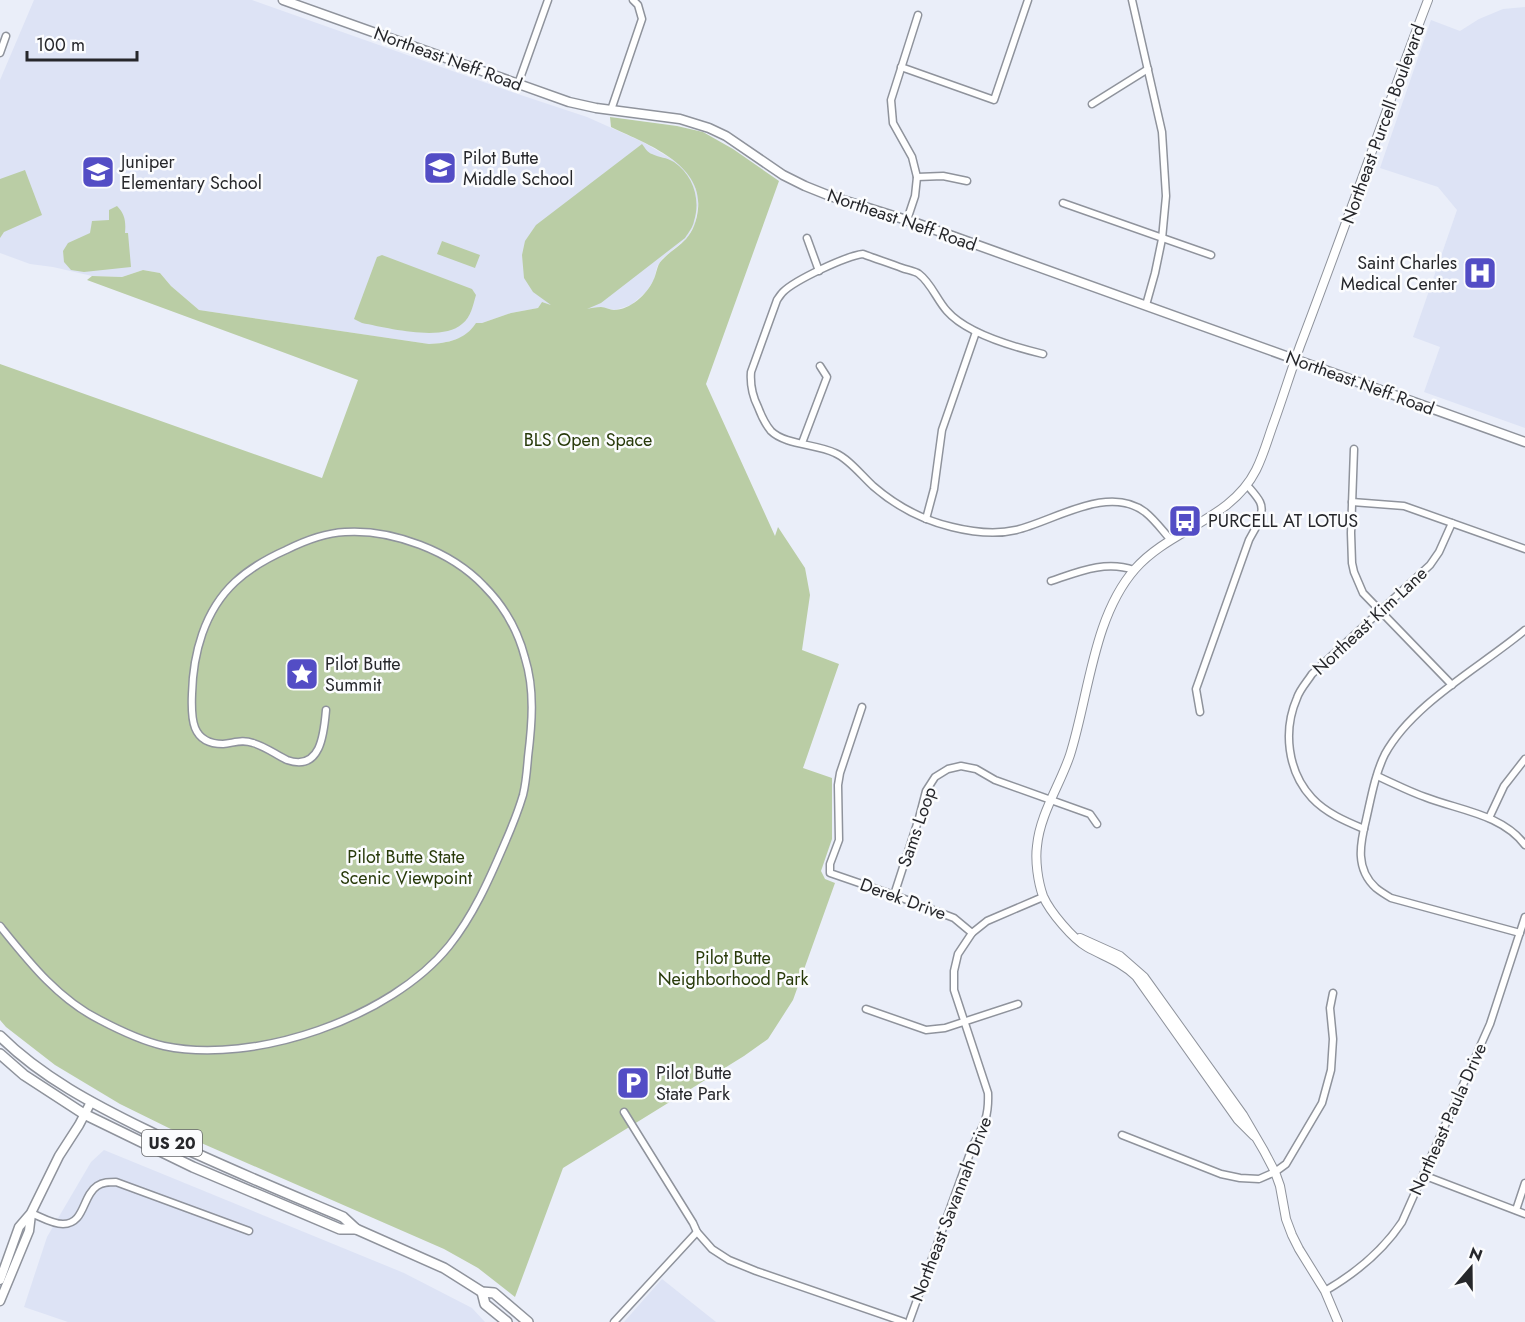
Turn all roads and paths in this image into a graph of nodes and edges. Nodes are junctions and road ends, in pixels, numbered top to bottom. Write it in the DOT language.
graph roads {
  1 [pos="283,0"];
  2 [pos="548,0"];
  3 [pos="633,0"];
  4 [pos="1028,0"];
  5 [pos="1132,0"];
  6 [pos="1428,0"];
  7 [pos="918,15"];
  8 [pos="6,36"];
  9 [pos="0,53"];
  10 [pos="901,67"];
  11 [pos="1148,69"];
  12 [pos="518,84"];
  13 [pos="1092,104"];
  14 [pos="611,110"];
  15 [pos="916,177"];
  16 [pos="967,181"];
  17 [pos="1063,202"];
  18 [pos="907,220"];
  19 [pos="807,238"];
  20 [pos="1162,239"];
  21 [pos="1210,255"];
  22 [pos="819,271"];
  23 [pos="1146,305"];
  24 [pos="976,332"];
  25 [pos="1043,354"];
  26 [pos="1295,360"];
  27 [pos="820,366"];
  28 [pos="1525,442"];
  29 [pos="802,443"];
  30 [pos="1354,449"];
  31 [pos="1247,485"];
  32 [pos="1352,502"];
  33 [pos="926,519"];
  34 [pos="1452,523"];
  35 [pos="1170,539"];
  36 [pos="1525,549"];
  37 [pos="1134,570"];
  38 [pos="1051,581"];
  39 [pos="1380,611"];
  40 [pos="1525,630"];
  41 [pos="1452,685"];
  42 [pos="862,707"];
  43 [pos="326,710"];
  44 [pos="1200,712"];
  45 [pos="1525,759"];
  46 [pos="1377,776"];
  47 [pos="1052,800"];
  48 [pos="1489,818"];
  49 [pos="1097,824"];
  50 [pos="1364,829"];
  51 [pos="1525,845"];
  52 [pos="894,895"];
  53 [pos="1043,897"];
  54 [pos="1525,917"];
  55 [pos="0,926"];
  56 [pos="972,933"];
  57 [pos="1520,933"];
  58 [pos="1333,993"];
  59 [pos="1017,1004"];
  60 [pos="866,1009"];
  61 [pos="965,1021"];
  62 [pos="0,1036"];
  63 [pos="0,1054"];
  64 [pos="91,1102"];
  65 [pos="624,1112"];
  66 [pos="84,1114"];
  67 [pos="1122,1135"];
  68 [pos="1275,1172"];
  69 [pos="1423,1175"];
  70 [pos="1525,1183"];
  71 [pos="1516,1210"];
  72 [pos="31,1213"];
  73 [pos="1525,1214"];
  74 [pos="356,1229"];
  75 [pos="249,1231"];
  76 [pos="697,1232"];
  77 [pos="0,1280"];
  78 [pos="1325,1291"];
  79 [pos="482,1292"];
  80 [pos="0,1301"];
  81 [pos="507,1322"];
  82 [pos="528,1322"];
  83 [pos="614,1322"];
  84 [pos="903,1322"];
  85 [pos="909,1322"];
  86 [pos="1338,1322"];
  1 -- 12 [label="main road, Northeast Neff Road"];
  2 -- 12 [label="street"];
  3 -- 14 [label="street"];
  4 -- 10 [label="street"];
  5 -- 11 [label="street"];
  6 -- 26 [label="street, Northeast Purcell Boulevard"];
  7 -- 10 [label="street"];
  8 -- 9 [label="street"];
  10 -- 15 [label="street"];
  11 -- 13 [label="street"];
  11 -- 20 [label="street"];
  12 -- 14 [label="main road, Northeast Neff Road"];
  14 -- 18 [label="main road, Northeast Neff Road"];
  15 -- 16 [label="street"];
  15 -- 18 [label="street"];
  17 -- 20 [label="street"];
  18 -- 23 [label="main road, Northeast Neff Road"];
  19 -- 22 [label="street"];
  20 -- 21 [label="street"];
  20 -- 23 [label="street"];
  22 -- 24 [label="street"];
  22 -- 29 [label="street"];
  23 -- 26 [label="main road, Northeast Neff Road"];
  24 -- 25 [label="street"];
  24 -- 33 [label="street"];
  26 -- 28 [label="main road, Northeast Neff Road"];
  26 -- 31 [label="street, Northeast Purcell Boulevard"];
  27 -- 29 [label="street"];
  29 -- 33 [label="street"];
  30 -- 32 [label="street"];
  31 -- 35 [label="street, Northeast Purcell Boulevard"];
  31 -- 44 [label="street"];
  32 -- 34 [label="street"];
  32 -- 39 [label="street"];
  33 -- 35 [label="street"];
  34 -- 36 [label="street"];
  34 -- 39 [label="street, Northeast Kim Lane"];
  35 -- 37 [label="street, Northeast Purcell Boulevard"];
  37 -- 38 [label="street"];
  37 -- 47 [label="street, Northeast Purcell Boulevard"];
  39 -- 41 [label="street"];
  39 -- 50 [label="street, Northeast Kim Lane"];
  40 -- 41 [label="street"];
  41 -- 46 [label="street"];
  42 -- 52 [label="street, Derek Drive"];
  43 -- 55 [label="street"];
  45 -- 48 [label="street"];
  46 -- 48 [label="street"];
  46 -- 50 [label="street"];
  47 -- 49 [label="street, Sams Loop"];
  47 -- 52 [label="street, Sams Loop"];
  47 -- 53 [label="street, Northeast Purcell Boulevard"];
  48 -- 51 [label="street"];
  50 -- 57 [label="street"];
  52 -- 56 [label="street, Derek Drive"];
  53 -- 56 [label="street, Northeast Savannah Drive"];
  53 -- 68 [label="street, Northeast Purcell Boulevard"];
  54 -- 57 [label="street, Northeast Paula Drive"];
  56 -- 61 [label="street, Northeast Savannah Drive"];
  57 -- 69 [label="street, Northeast Paula Drive"];
  58 -- 68 [label="street"];
  59 -- 61 [label="street"];
  60 -- 61 [label="street"];
  61 -- 85 [label="street, Northeast Savannah Drive"];
  62 -- 64 [label="main road, US 20"];
  63 -- 66 [label="main road, US 20"];
  64 -- 66 [label="main road"];
  64 -- 74 [label="main road, US 20"];
  65 -- 76 [label="street"];
  66 -- 72 [label="main road"];
  66 -- 74 [label="main road, US 20"];
  67 -- 68 [label="street"];
  68 -- 78 [label="street, Northeast Purcell Boulevard"];
  69 -- 71 [label="street"];
  69 -- 78 [label="street, Northeast Paula Drive"];
  70 -- 71 [label="street"];
  71 -- 73 [label="street"];
  72 -- 75 [label="street"];
  72 -- 77 [label="main road"];
  72 -- 80 [label="main road"];
  74 -- 79 [label="main road, US 20"];
  76 -- 83 [label="street"];
  76 -- 84 [label="street"];
  78 -- 86 [label="street, Northeast Purcell Boulevard"];
  79 -- 81 [label="main road, US 20"];
  79 -- 82 [label="main road, US 20"];
}
